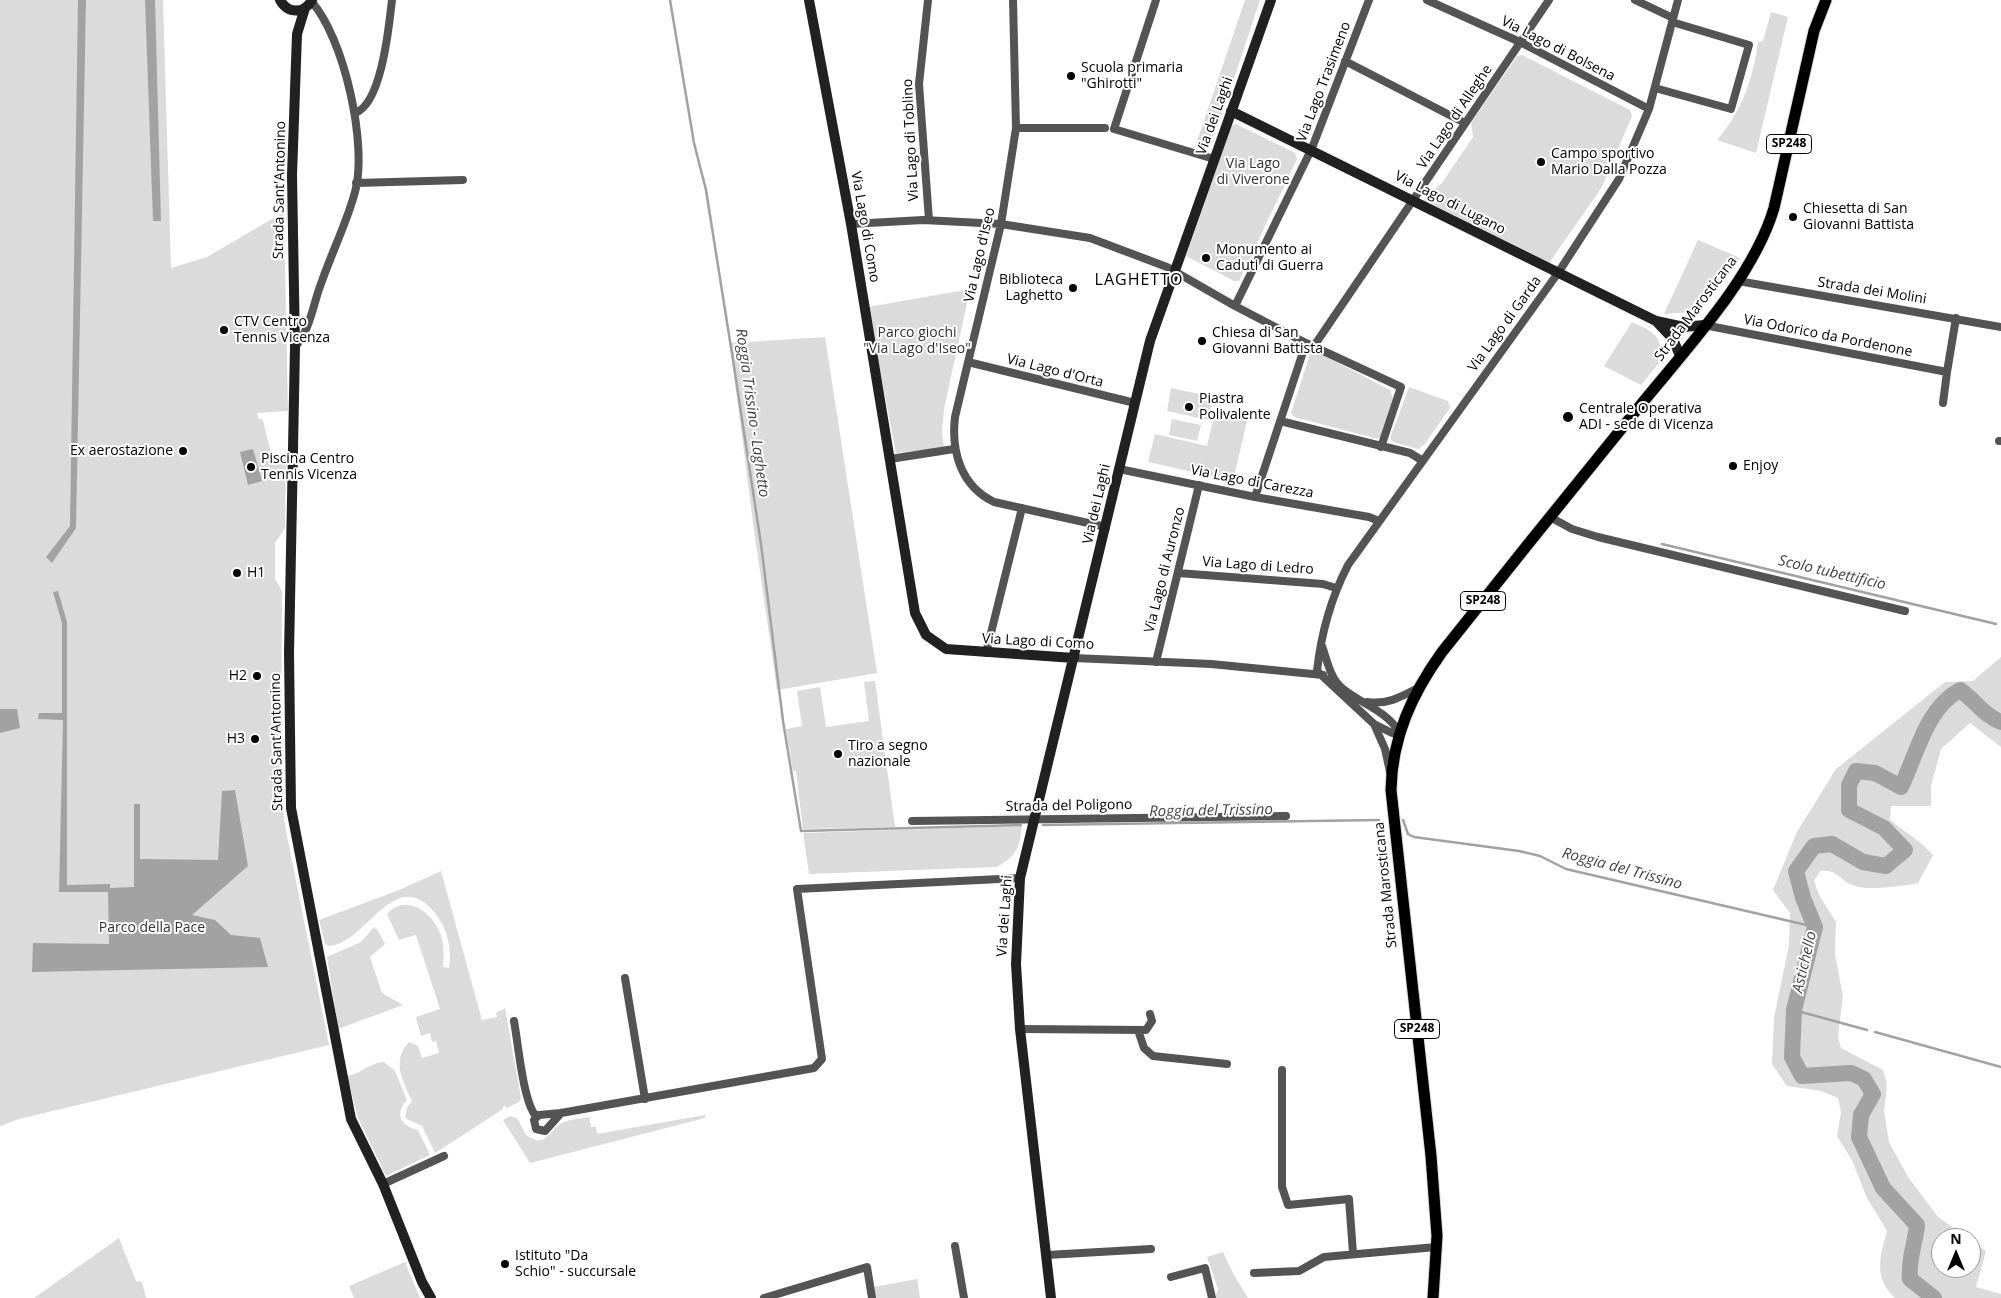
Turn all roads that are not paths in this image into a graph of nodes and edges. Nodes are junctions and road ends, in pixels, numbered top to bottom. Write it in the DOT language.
graph roads {
  1 [pos="392,0"];
  2 [pos="809,0"];
  3 [pos="928,0"];
  4 [pos="1013,0"];
  5 [pos="1156,0"];
  6 [pos="1271,0"];
  7 [pos="1369,0"];
  8 [pos="1427,0"];
  9 [pos="1549,0"];
  10 [pos="1635,0"];
  11 [pos="1678,0"];
  12 [pos="1826,0"];
  13 [pos="309,3"];
  14 [pos="282,4"];
  15 [pos="1673,20"];
  16 [pos="297,34"];
  17 [pos="1520,42"];
  18 [pos="1345,61"];
  19 [pos="1655,88"];
  20 [pos="1649,109"];
  21 [pos="1231,111"];
  22 [pos="355,113"];
  23 [pos="1466,123"];
  24 [pos="1016,128"];
  25 [pos="1109,129"];
  26 [pos="1312,148"];
  27 [pos="1214,159"];
  28 [pos="463,180"];
  29 [pos="356,183"];
  30 [pos="1414,200"];
  31 [pos="929,220"];
  32 [pos="851,224"];
  33 [pos="1001,224"];
  34 [pos="1174,270"];
  35 [pos="1558,273"];
  36 [pos="1738,281"];
  37 [pos="1235,306"];
  38 [pos="1956,318"];
  39 [pos="1656,321"];
  40 [pos="1704,325"];
  41 [pos="2001,327"];
  42 [pos="1310,345"];
  43 [pos="295,347"];
  44 [pos="1680,356"];
  45 [pos="968,362"];
  46 [pos="1947,372"];
  47 [pos="1135,403"];
  48 [pos="1943,403"];
  49 [pos="1280,421"];
  50 [pos="1381,447"];
  51 [pos="954,449"];
  52 [pos="890,459"];
  53 [pos="1423,461"];
  54 [pos="1120,469"];
  55 [pos="1199,485"];
  56 [pos="1255,497"];
  57 [pos="1022,508"];
  58 [pos="1550,517"];
  59 [pos="1379,521"];
  60 [pos="1106,527"];
  61 [pos="1178,573"];
  62 [pos="1336,588"];
  63 [pos="1905,611"];
  64 [pos="1322,646"];
  65 [pos="986,653"];
  66 [pos="1074,658"];
  67 [pos="1156,662"];
  68 [pos="1330,670"];
  69 [pos="1320,676"];
  70 [pos="1418,688"];
  71 [pos="1366,702"];
  72 [pos="1374,724"];
  73 [pos="1400,733"];
  74 [pos="1392,777"];
  75 [pos="1286,816"];
  76 [pos="1034,819"];
  77 [pos="912,821"];
  78 [pos="1020,878"];
  79 [pos="624,978"];
  80 [pos="1150,1014"];
  81 [pos="514,1021"];
  82 [pos="1020,1029"];
  83 [pos="1138,1030"];
  84 [pos="1227,1064"];
  85 [pos="1282,1070"];
  86 [pos="645,1099"];
  87 [pos="561,1113"];
  88 [pos="536,1116"];
  89 [pos="444,1156"];
  90 [pos="383,1184"];
  91 [pos="955,1246"];
  92 [pos="1436,1247"];
  93 [pos="1152,1249"];
  94 [pos="1353,1253"];
  95 [pos="1047,1255"];
  96 [pos="1254,1273"];
  97 [pos="1171,1277"];
  98 [pos="431,1298"];
  99 [pos="764,1298"];
  100 [pos="872,1298"];
  101 [pos="964,1298"];
  102 [pos="1052,1298"];
  103 [pos="1212,1298"];
  104 [pos="1433,1298"];
  1 -- 22 [label="street"];
  2 -- 32 [label="street, Via Lago di Como"];
  3 -- 31 [label="street, Via Lago di Toblino"];
  4 -- 24 [label="street, Via Lago d'Iseo"];
  5 -- 25 [label="street"];
  6 -- 21 [label="street, Via dei Laghi"];
  7 -- 18 [label="street, Via Lago Trasimeno"];
  8 -- 17 [label="street, Via Lago di Bolsena"];
  9 -- 17 [label="street, Via Lago di Alleghe"];
  10 -- 15 [label="street"];
  11 -- 15 [label="street, Via Lago di Garda"];
  12 -- 36 [label="main road, Strada Marosticana / SP248"];
  13 -- 14 [label="street, Strada Sant'Antonino"];
  13 -- 16 [label="street, Strada Sant'Antonino"];
  13 -- 22 [label="street, Strada Sant'Antonino"];
  14 -- 16 [label="street, Strada Sant'Antonino"];
  15 -- 19 [label="street, Via Lago di Garda"];
  15 -- 19 [label="street"];
  16 -- 43 [label="street, Strada Sant'Antonino"];
  17 -- 20 [label="street, Via Lago di Bolsena"];
  17 -- 23 [label="street, Via Lago di Alleghe"];
  18 -- 23 [label="street"];
  18 -- 26 [label="street, Via Lago Trasimeno"];
  19 -- 20 [label="street, Via Lago di Garda"];
  20 -- 35 [label="street, Via Lago di Garda"];
  21 -- 26 [label="street, Via Lago di Lugano"];
  21 -- 27 [label="street, Via dei Laghi"];
  22 -- 29 [label="street, Strada Sant'Antonino"];
  23 -- 30 [label="street, Via Lago di Alleghe"];
  24 -- 25 [label="street"];
  24 -- 33 [label="street, Via Lago d'Iseo"];
  25 -- 27 [label="street"];
  26 -- 30 [label="street, Via Lago di Lugano"];
  26 -- 37 [label="street, Via Lago Trasimeno"];
  27 -- 34 [label="street, Via dei Laghi"];
  28 -- 29 [label="street"];
  29 -- 43 [label="street, Strada Sant'Antonino"];
  30 -- 35 [label="street, Via Lago di Lugano"];
  30 -- 42 [label="street, Via Lago di Alleghe"];
  31 -- 32 [label="street"];
  31 -- 33 [label="street"];
  32 -- 52 [label="street, Via Lago di Como"];
  33 -- 34 [label="street"];
  33 -- 45 [label="street, Via Lago d'Iseo"];
  34 -- 37 [label="street"];
  34 -- 47 [label="street, Via dei Laghi"];
  35 -- 39 [label="street, Via Lago di Lugano"];
  35 -- 53 [label="street, Via Lago di Garda"];
  36 -- 38 [label="street, Strada dei Molini"];
  36 -- 40 [label="main road, Strada Marosticana / SP248"];
  37 -- 42 [label="street"];
  38 -- 41 [label="street, Strada dei Molini"];
  38 -- 46 [label="street"];
  39 -- 40 [label="street, Via Lago di Lugano"];
  39 -- 44 [label="street, Via Lago di Lugano"];
  40 -- 44 [label="main road, Strada Marosticana / SP248"];
  40 -- 46 [label="street, Via Odorico da Pordenone"];
  42 -- 49 [label="street, Via Lago di Alleghe"];
  42 -- 50 [label="street"];
  43 -- 90 [label="street, Strada Sant'Antonino"];
  44 -- 58 [label="main road, Strada Marosticana / SP248"];
  45 -- 47 [label="street, Via Lago d'Orta"];
  45 -- 51 [label="street, Via Lago d'Iseo"];
  46 -- 48 [label="street"];
  47 -- 54 [label="street, Via dei Laghi"];
  49 -- 50 [label="street"];
  49 -- 56 [label="street, Via Lago di Alleghe"];
  50 -- 53 [label="street"];
  51 -- 52 [label="street"];
  51 -- 57 [label="street, Via Lago d'Iseo"];
  52 -- 65 [label="street, Via Lago di Como"];
  53 -- 59 [label="street, Via Lago di Garda"];
  54 -- 55 [label="street, Via Lago di Carezza"];
  54 -- 60 [label="street, Via dei Laghi"];
  55 -- 56 [label="street, Via Lago di Carezza"];
  55 -- 61 [label="street, Via Lago di Auronzo"];
  56 -- 59 [label="street, Via Lago di Carezza"];
  57 -- 60 [label="street, Via Lago d'Iseo"];
  57 -- 65 [label="street"];
  58 -- 63 [label="street"];
  58 -- 70 [label="main road, Strada Marosticana / SP248"];
  59 -- 62 [label="street, Via Lago di Garda"];
  60 -- 66 [label="street, Via dei Laghi"];
  61 -- 62 [label="street, Via Lago di Ledro"];
  61 -- 67 [label="street, Via Lago di Auronzo"];
  62 -- 64 [label="street, Via Lago di Garda"];
  64 -- 68 [label="street, Via Lago di Garda"];
  64 -- 69 [label="street, Via Lago di Garda"];
  65 -- 66 [label="street, Via Lago di Como"];
  66 -- 67 [label="street, Via Lago di Como"];
  66 -- 76 [label="street, Via dei Laghi"];
  67 -- 69 [label="street, Via Lago di Como"];
  68 -- 69 [label="street"];
  68 -- 71 [label="street, Via Lago di Garda"];
  69 -- 72 [label="street"];
  70 -- 71 [label="street"];
  70 -- 73 [label="main road, Strada Marosticana / SP248"];
  71 -- 73 [label="street, Via Lago di Garda"];
  72 -- 73 [label="street"];
  72 -- 74 [label="street"];
  73 -- 74 [label="main road, Strada Marosticana / SP248"];
  74 -- 92 [label="main road, Strada Marosticana / SP248"];
  75 -- 76 [label="street, Strada del Poligono"];
  76 -- 77 [label="street, Strada del Poligono"];
  76 -- 78 [label="street, Via dei Laghi"];
  78 -- 82 [label="street, Via dei Laghi"];
  78 -- 86 [label="street"];
  79 -- 86 [label="street"];
  80 -- 83 [label="street"];
  81 -- 88 [label="street"];
  82 -- 83 [label="street"];
  82 -- 95 [label="street, Via dei Laghi"];
  83 -- 84 [label="street"];
  85 -- 94 [label="street"];
  86 -- 87 [label="street"];
  87 -- 88 [label="street"];
  87 -- 88 [label="street"];
  89 -- 90 [label="street"];
  90 -- 98 [label="street, Strada Sant'Antonino"];
  91 -- 101 [label="street"];
  92 -- 94 [label="street"];
  92 -- 104 [label="main road, Strada Marosticana / SP248"];
  93 -- 95 [label="street"];
  94 -- 96 [label="street"];
  95 -- 102 [label="street, Via dei Laghi"];
  97 -- 103 [label="street"];
  99 -- 100 [label="street"];
}
